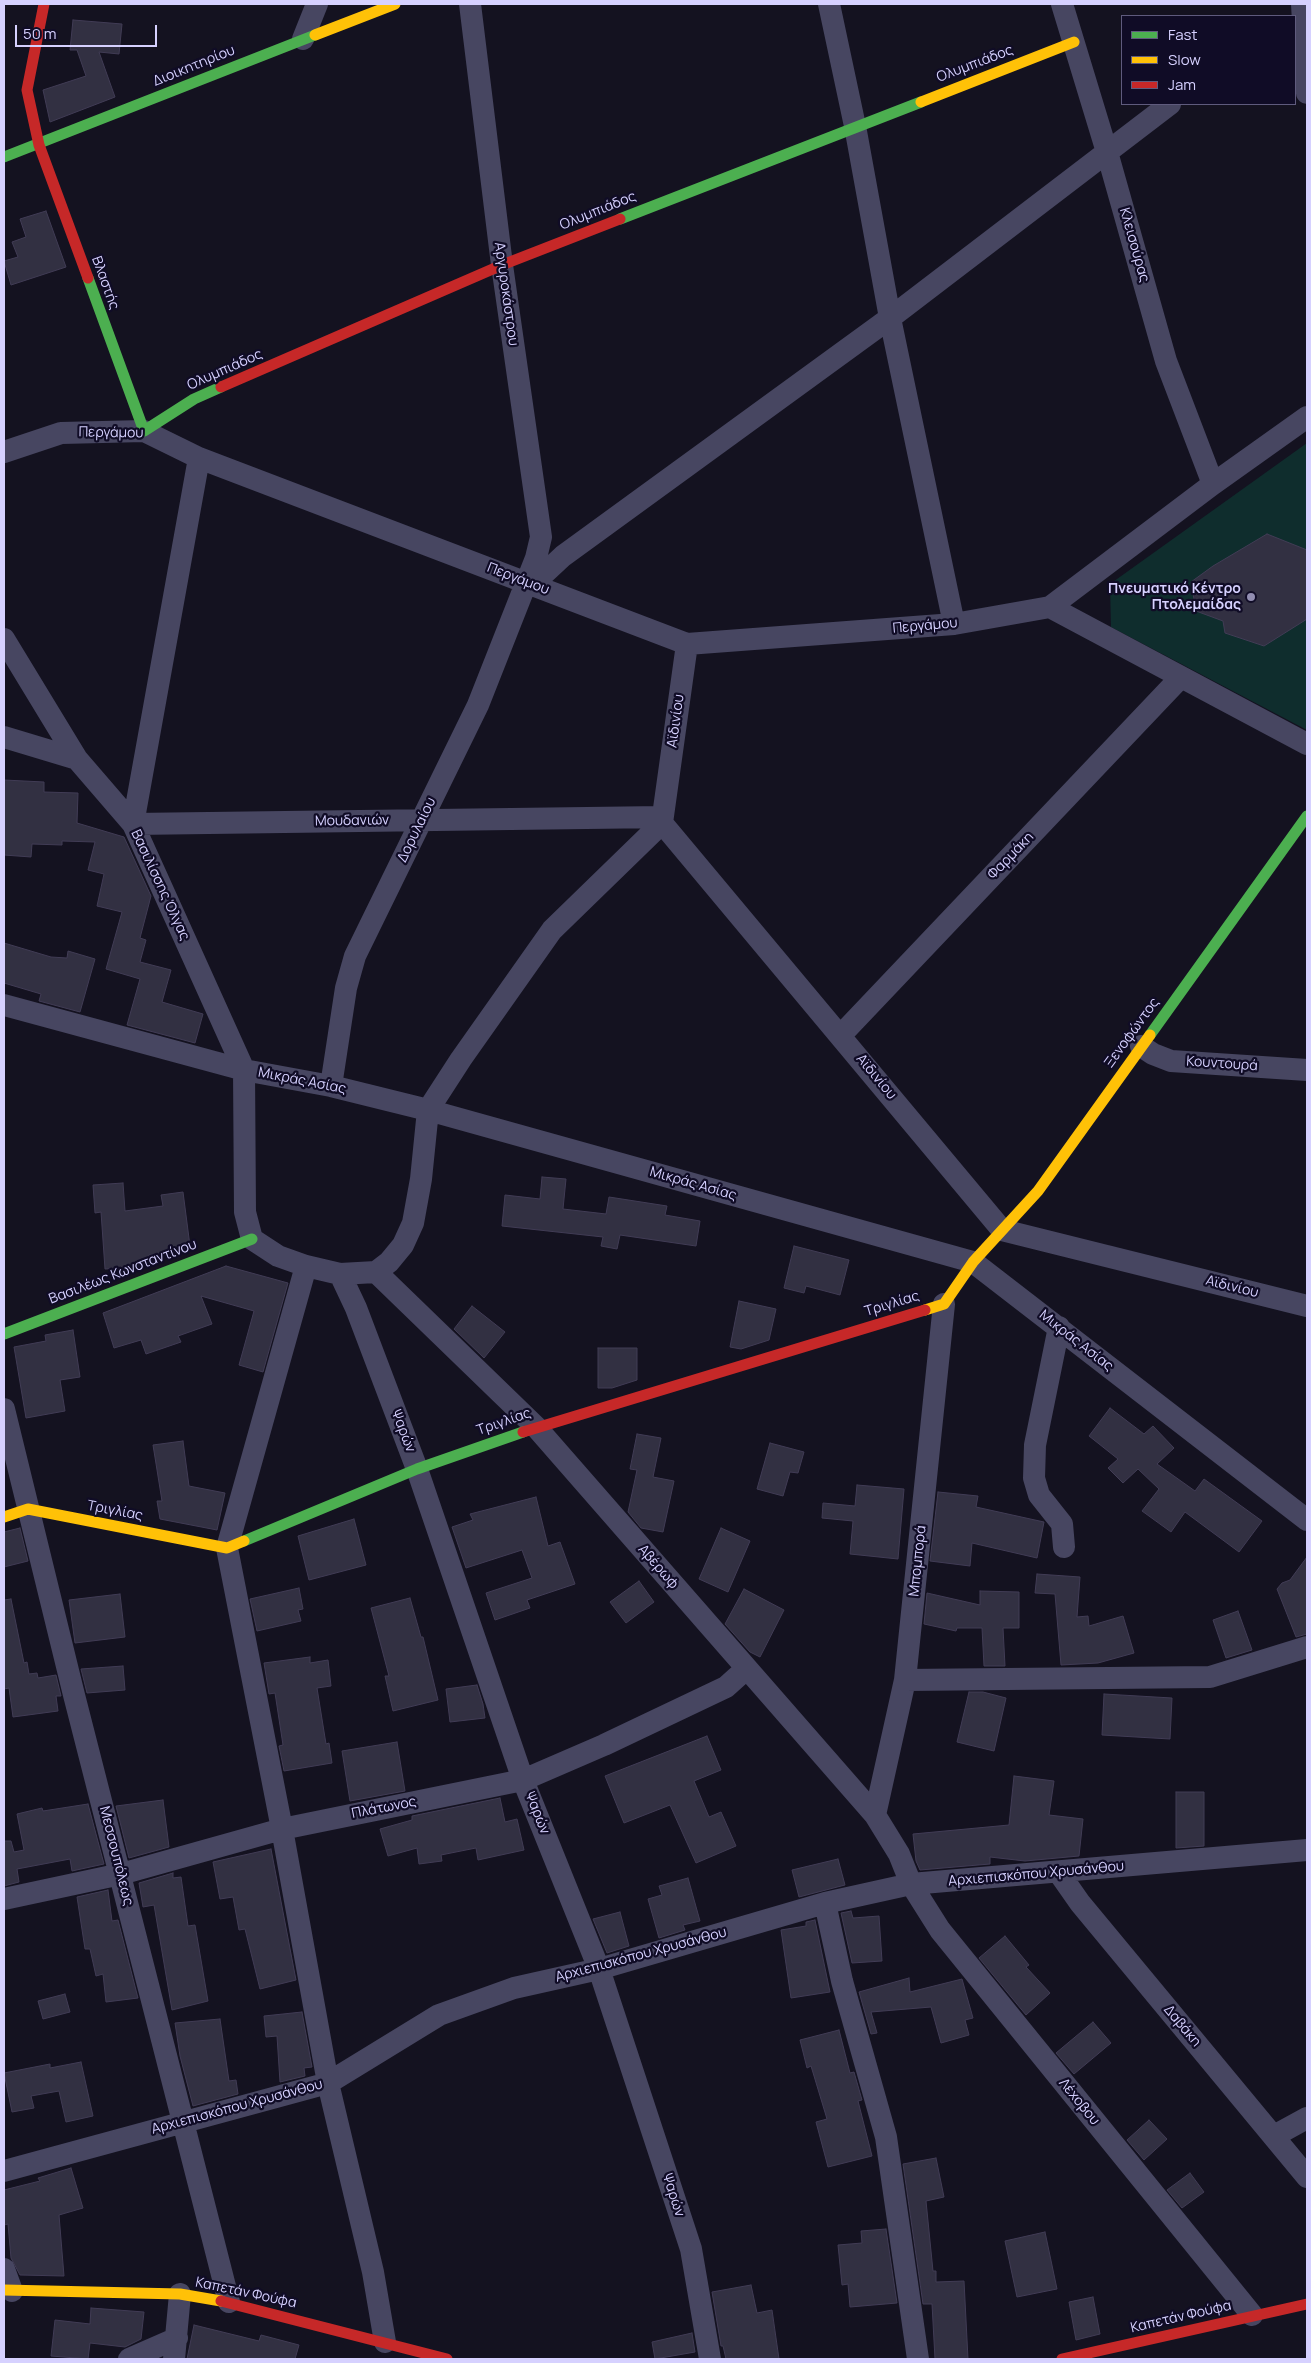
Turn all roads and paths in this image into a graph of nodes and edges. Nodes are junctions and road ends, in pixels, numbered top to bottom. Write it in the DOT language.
graph roads {
  1 [pos="44,4"];
  2 [pos="317,4"];
  3 [pos="395,4"];
  4 [pos="470,4"];
  5 [pos="830,4"];
  6 [pos="1062,4"];
  7 [pos="1302,4"];
  8 [pos="1286,15"];
  9 [pos="303,39"];
  10 [pos="1074,42"];
  11 [pos="1307,93"];
  12 [pos="1169,105"];
  13 [pos="855,126"];
  14 [pos="39,144"];
  15 [pos="1107,152"];
  16 [pos="4,157"];
  17 [pos="502,265"];
  18 [pos="890,318"];
  19 [pos="1307,417"];
  20 [pos="144,431"];
  21 [pos="4,452"];
  22 [pos="198,458"];
  23 [pos="1213,484"];
  24 [pos="530,583"];
  25 [pos="1050,608"];
  26 [pos="954,624"];
  27 [pos="4,639"];
  28 [pos="686,644"];
  29 [pos="1181,677"];
  30 [pos="4,737"];
  31 [pos="1307,744"];
  32 [pos="77,759"];
  33 [pos="1307,816"];
  34 [pos="422,820"];
  35 [pos="662,820"];
  36 [pos="132,824"];
  37 [pos="4,1005"];
  38 [pos="841,1035"];
  39 [pos="1141,1046"];
  40 [pos="244,1070"];
  41 [pos="1307,1070"];
  42 [pos="331,1086"];
  43 [pos="428,1110"];
  44 [pos="1002,1230"];
  45 [pos="252,1239"];
  46 [pos="973,1262"];
  47 [pos="306,1266"];
  48 [pos="376,1272"];
  49 [pos="340,1274"];
  50 [pos="944,1304"];
  51 [pos="1307,1306"];
  52 [pos="1059,1327"];
  53 [pos="4,1334"];
  54 [pos="4,1409"];
  55 [pos="536,1427"];
  56 [pos="417,1469"];
  57 [pos="28,1509"];
  58 [pos="4,1517"];
  59 [pos="1307,1520"];
  60 [pos="1064,1547"];
  61 [pos="227,1548"];
  62 [pos="1307,1647"];
  63 [pos="746,1669"];
  64 [pos="906,1680"];
  65 [pos="524,1780"];
  66 [pos="875,1815"];
  67 [pos="282,1828"];
  68 [pos="1307,1850"];
  69 [pos="1059,1873"];
  70 [pos="121,1874"];
  71 [pos="911,1884"];
  72 [pos="4,1899"];
  73 [pos="824,1903"];
  74 [pos="599,1968"];
  75 [pos="328,2083"];
  76 [pos="1307,2118"];
  77 [pos="182,2122"];
  78 [pos="1274,2136"];
  79 [pos="4,2171"];
  80 [pos="1307,2177"];
  81 [pos="4,2269"];
  82 [pos="8,2290"];
  83 [pos="180,2294"];
  84 [pos="229,2302"];
  85 [pos="1307,2304"];
  86 [pos="1252,2315"];
  87 [pos="385,2342"];
  88 [pos="175,2349"];
  89 [pos="1074,2358"];
  90 [pos="129,2359"];
  91 [pos="446,2359"];
  92 [pos="710,2359"];
  93 [pos="918,2359"];
  1 -- 14 [label="street, Βλαστής"];
  2 -- 9 [label="street"];
  3 -- 9 [label="street, Διοικητηρίου"];
  4 -- 17 [label="street, Αργυροκάστρου"];
  5 -- 13 [label="street"];
  6 -- 10 [label="street, Κλεισούρας"];
  7 -- 8 [label="street"];
  7 -- 11 [label="street"];
  9 -- 14 [label="street, Διοικητηρίου"];
  10 -- 13 [label="street, Ολυμπιάδος"];
  10 -- 15 [label="street, Κλεισούρας"];
  12 -- 15 [label="street"];
  13 -- 17 [label="street, Ολυμπιάδος"];
  13 -- 18 [label="street"];
  14 -- 16 [label="street, Διοικητηρίου"];
  14 -- 20 [label="street, Βλαστής"];
  15 -- 18 [label="street"];
  15 -- 23 [label="street, Κλεισούρας"];
  17 -- 20 [label="street, Ολυμπιάδος"];
  17 -- 24 [label="street, Αργυροκάστρου"];
  18 -- 24 [label="street"];
  18 -- 26 [label="street"];
  19 -- 23 [label="street, Περγάμου"];
  20 -- 21 [label="street, Περγάμου"];
  20 -- 22 [label="street, Περγάμου"];
  22 -- 24 [label="street, Περγάμου"];
  22 -- 36 [label="street"];
  23 -- 25 [label="street, Περγάμου"];
  24 -- 28 [label="street, Περγάμου"];
  24 -- 34 [label="street, Δορυλαίου"];
  25 -- 26 [label="street, Περγάμου"];
  25 -- 29 [label="street"];
  26 -- 28 [label="street, Περγάμου"];
  27 -- 32 [label="street, Βασιλίσσης Όλγας"];
  28 -- 35 [label="street, Αϊδινίου"];
  29 -- 31 [label="street"];
  29 -- 38 [label="street, Φαρμάκη"];
  30 -- 32 [label="street"];
  32 -- 36 [label="street, Βασιλίσσης Όλγας"];
  33 -- 39 [label="street, Ξενοφώντος"];
  34 -- 35 [label="street, Μουδανιών"];
  34 -- 36 [label="street, Μουδανιών"];
  34 -- 42 [label="street, Δορυλαίου"];
  35 -- 38 [label="street, Αϊδινίου"];
  35 -- 43 [label="street"];
  36 -- 40 [label="street, Βασιλίσσης Όλγας"];
  37 -- 40 [label="street, Μικράς Ασίας"];
  38 -- 44 [label="street, Αϊδινίου"];
  39 -- 41 [label="street, Κουντουρά"];
  39 -- 44 [label="street, Ξενοφώντος"];
  40 -- 42 [label="street, Μικράς Ασίας"];
  40 -- 45 [label="street"];
  42 -- 43 [label="street, Μικράς Ασίας"];
  43 -- 46 [label="street, Μικράς Ασίας"];
  43 -- 48 [label="street"];
  44 -- 46 [label="street, Ξενοφώντος"];
  44 -- 51 [label="street, Αϊδινίου"];
  45 -- 47 [label="street"];
  45 -- 53 [label="street, Βασιλέως Κωνσταντίνου"];
  46 -- 50 [label="street"];
  46 -- 52 [label="street, Μικράς Ασίας"];
  47 -- 49 [label="street"];
  47 -- 61 [label="street"];
  48 -- 49 [label="street"];
  48 -- 55 [label="street, Αβέρωφ"];
  49 -- 56 [label="street, Ψαρών"];
  50 -- 55 [label="street, Τριγλίας"];
  50 -- 64 [label="street, Μπομπορά"];
  52 -- 59 [label="street, Μικράς Ασίας"];
  52 -- 60 [label="street"];
  54 -- 57 [label="street, Μεσσουπόλεως"];
  55 -- 56 [label="street, Τριγλίας"];
  55 -- 63 [label="street, Αβέρωφ"];
  56 -- 61 [label="street, Τριγλίας"];
  56 -- 65 [label="street, Ψαρών"];
  57 -- 58 [label="street"];
  57 -- 61 [label="street, Τριγλίας"];
  57 -- 70 [label="street, Μεσσουπόλεως"];
  61 -- 67 [label="street"];
  62 -- 64 [label="street"];
  63 -- 65 [label="street, Πλάτωνος"];
  63 -- 66 [label="street, Αβέρωφ"];
  64 -- 66 [label="street, Μπομπορά"];
  65 -- 67 [label="street, Πλάτωνος"];
  65 -- 74 [label="street, Ψαρών"];
  66 -- 71 [label="street, Αβέρωφ"];
  67 -- 70 [label="street, Πλάτωνος"];
  67 -- 75 [label="street"];
  68 -- 69 [label="street, Αρχιεπισκόπου Χρυσάνθου"];
  69 -- 71 [label="street, Αρχιεπισκόπου Χρυσάνθου"];
  69 -- 78 [label="street, Δαβάκη"];
  70 -- 72 [label="street, Πλάτωνος"];
  70 -- 77 [label="street, Μεσσουπόλεως"];
  71 -- 73 [label="street, Αρχιεπισκόπου Χρυσάνθου"];
  71 -- 86 [label="street, Λέχοβου"];
  73 -- 74 [label="street, Αρχιεπισκόπου Χρυσάνθου"];
  73 -- 93 [label="street"];
  74 -- 75 [label="street, Αρχιεπισκόπου Χρυσάνθου"];
  74 -- 92 [label="street, Ψαρών"];
  75 -- 77 [label="street, Αρχιεπισκόπου Χρυσάνθου"];
  75 -- 87 [label="street"];
  76 -- 78 [label="street"];
  77 -- 79 [label="street, Αρχιεπισκόπου Χρυσάνθου"];
  77 -- 84 [label="street, Μεσσουπόλεως"];
  78 -- 80 [label="street, Δαβάκη"];
  81 -- 82 [label="street"];
  82 -- 83 [label="street, Καπετάν Φούφα"];
  83 -- 84 [label="street, Καπετάν Φούφα"];
  83 -- 88 [label="street"];
  84 -- 87 [label="street, Καπετάν Φούφα"];
  85 -- 86 [label="street, Καπετάν Φούφα"];
  86 -- 89 [label="street, Καπετάν Φούφα"];
  87 -- 91 [label="street, Καπετάν Φούφα"];
  88 -- 90 [label="street"];
}
